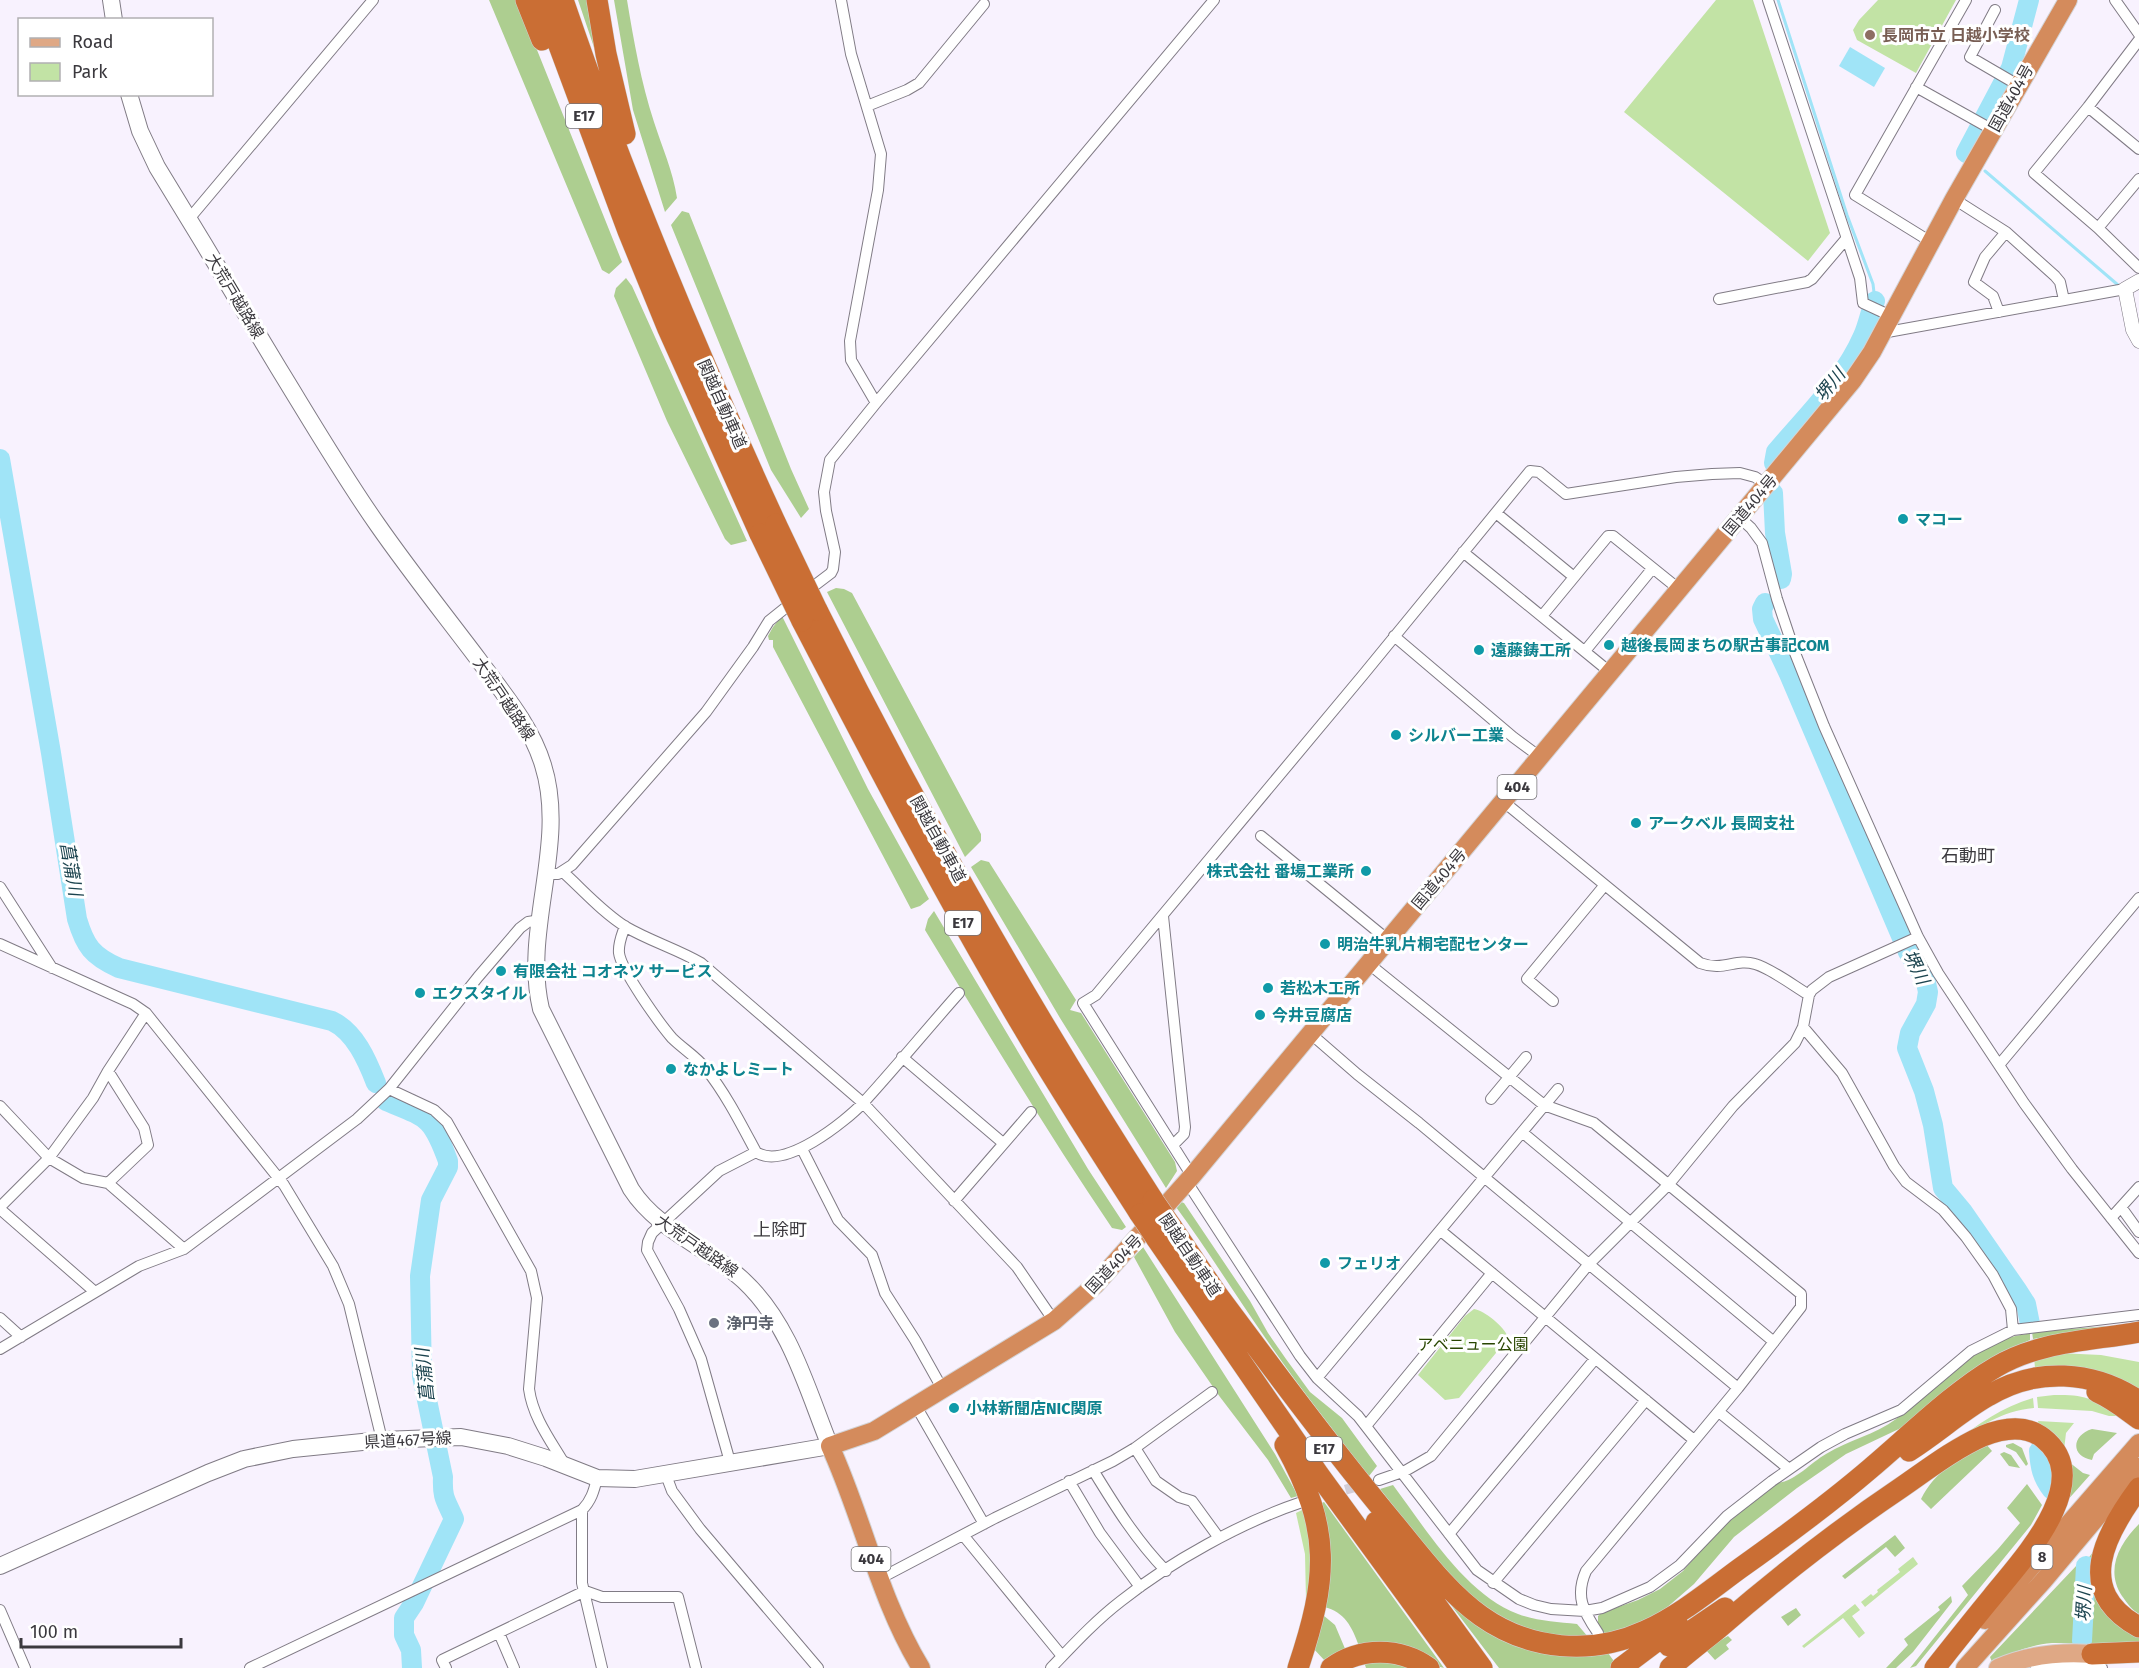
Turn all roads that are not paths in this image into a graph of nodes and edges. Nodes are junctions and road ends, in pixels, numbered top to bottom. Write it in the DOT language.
graph roads {
  1 [pos="111,0"];
  2 [pos="373,0"];
  3 [pos="526,0"];
  4 [pos="543,0"];
  5 [pos="563,0"];
  6 [pos="597,0"];
  7 [pos="842,0"];
  8 [pos="1214,0"];
  9 [pos="1768,0"];
  10 [pos="1966,0"];
  11 [pos="2068,0"];
  12 [pos="2115,0"];
  13 [pos="984,4"];
  14 [pos="1995,10"];
  15 [pos="114,18"];
  16 [pos="2139,34"];
  17 [pos="2139,40"];
  18 [pos="2010,81"];
  19 [pos="1916,87"];
  20 [pos="130,96"];
  21 [pos="867,106"];
  22 [pos="2088,107"];
  23 [pos="1986,126"];
  24 [pos="2139,149"];
  25 [pos="2139,179"];
  26 [pos="1954,199"];
  27 [pos="646,211"];
  28 [pos="189,219"];
  29 [pos="2098,228"];
  30 [pos="624,232"];
  31 [pos="2006,232"];
  32 [pos="1846,239"];
  33 [pos="1931,242"];
  34 [pos="2139,268"];
  35 [pos="654,269"];
  36 [pos="2139,281"];
  37 [pos="2125,289"];
  38 [pos="1719,299"];
  39 [pos="2064,300"];
  40 [pos="1999,312"];
  41 [pos="1885,314"];
  42 [pos="1882,333"];
  43 [pos="2139,341"];
  44 [pos="876,403"];
  45 [pos="1767,484"];
  46 [pos="1496,513"];
  47 [pos="1740,518"];
  48 [pos="768,529"];
  49 [pos="1463,552"];
  50 [pos="1653,569"];
  51 [pos="1574,577"];
  52 [pos="1680,590"];
  53 [pos="1542,616"];
  54 [pos="1394,636"];
  55 [pos="1585,651"];
  56 [pos="1611,673"];
  57 [pos="1540,757"];
  58 [pos="1504,802"];
  59 [pos="1261,836"];
  60 [pos="554,873"];
  61 [pos="0,886"];
  62 [pos="1604,886"];
  63 [pos="2139,898"];
  64 [pos="1163,916"];
  65 [pos="541,920"];
  66 [pos="625,926"];
  67 [pos="1914,938"];
  68 [pos="1388,940"];
  69 [pos="0,944"];
  70 [pos="1370,964"];
  71 [pos="52,968"];
  72 [pos="959,993"];
  73 [pos="1809,995"];
  74 [pos="1553,1001"];
  75 [pos="146,1013"];
  76 [pos="1803,1027"];
  77 [pos="1311,1034"];
  78 [pos="902,1057"];
  79 [pos="1526,1057"];
  80 [pos="1999,1065"];
  81 [pos="108,1071"];
  82 [pos="1509,1076"];
  83 [pos="388,1089"];
  84 [pos="1558,1089"];
  85 [pos="1491,1099"];
  86 [pos="863,1103"];
  87 [pos="0,1106"];
  88 [pos="1544,1106"];
  89 [pos="1031,1112"];
  90 [pos="1522,1132"];
  91 [pos="1003,1143"];
  92 [pos="1173,1145"];
  93 [pos="802,1149"];
  94 [pos="756,1152"];
  95 [pos="49,1158"];
  96 [pos="1483,1178"];
  97 [pos="279,1179"];
  98 [pos="1190,1179"];
  99 [pos="108,1183"];
  100 [pos="1669,1184"];
  101 [pos="2139,1187"];
  102 [pos="954,1201"];
  103 [pos="0,1208"];
  104 [pos="2121,1208"];
  105 [pos="2111,1218"];
  106 [pos="661,1223"];
  107 [pos="1630,1223"];
  108 [pos="1441,1231"];
  109 [pos="1164,1232"];
  110 [pos="2139,1232"];
  111 [pos="184,1249"];
  112 [pos="2139,1253"];
  113 [pos="1588,1265"];
  114 [pos="1492,1274"];
  115 [pos="1214,1290"];
  116 [pos="95,1292"];
  117 [pos="2139,1315"];
  118 [pos="1545,1316"];
  119 [pos="0,1318"];
  120 [pos="1054,1321"];
  121 [pos="2013,1330"];
  122 [pos="2139,1332"];
  123 [pos="21,1337"];
  124 [pos="1774,1342"];
  125 [pos="0,1349"];
  126 [pos="1595,1359"];
  127 [pos="1317,1378"];
  128 [pos="1738,1388"];
  129 [pos="943,1390"];
  130 [pos="1212,1392"];
  131 [pos="1646,1400"];
  132 [pos="916,1406"];
  133 [pos="2133,1406"];
  134 [pos="1719,1412"];
  135 [pos="1366,1426"];
  136 [pos="382,1440"];
  137 [pos="1694,1440"];
  138 [pos="2139,1443"];
  139 [pos="830,1446"];
  140 [pos="1135,1448"];
  141 [pos="730,1462"];
  142 [pos="2139,1467"];
  143 [pos="567,1468"];
  144 [pos="1789,1469"];
  145 [pos="1094,1470"];
  146 [pos="1401,1472"];
  147 [pos="666,1475"];
  148 [pos="597,1478"];
  149 [pos="1379,1480"];
  150 [pos="1069,1481"];
  151 [pos="2139,1488"];
  152 [pos="1847,1489"];
  153 [pos="1302,1502"];
  154 [pos="582,1510"];
  155 [pos="1866,1511"];
  156 [pos="2139,1515"];
  157 [pos="984,1524"];
  158 [pos="1449,1534"];
  159 [pos="963,1535"];
  160 [pos="1219,1538"];
  161 [pos="1770,1547"];
  162 [pos="0,1566"];
  163 [pos="1787,1569"];
  164 [pos="1166,1571"];
  165 [pos="879,1579"];
  166 [pos="1493,1583"];
  167 [pos="1140,1587"];
  168 [pos="585,1591"];
  169 [pos="0,1610"];
  170 [pos="1585,1611"];
  171 [pos="2139,1619"];
  172 [pos="2139,1627"];
  173 [pos="500,1633"];
  174 [pos="1598,1633"];
  175 [pos="2139,1652"];
  176 [pos="1062,1656"];
  177 [pos="2139,1659"];
  178 [pos="2097,1661"];
  179 [pos="25,1668"];
  180 [pos="250,1668"];
  181 [pos="446,1668"];
  182 [pos="514,1668"];
  183 [pos="602,1668"];
  184 [pos="696,1668"];
  185 [pos="818,1668"];
  186 [pos="921,1668"];
  187 [pos="1051,1668"];
  188 [pos="1298,1668"];
  189 [pos="1331,1668"];
  190 [pos="1429,1668"];
  191 [pos="1460,1668"];
  192 [pos="1482,1668"];
  193 [pos="1621,1668"];
  194 [pos="1640,1668"];
  195 [pos="1670,1668"];
  196 [pos="1935,1668"];
  197 [pos="1942,1668"];
  198 [pos="1965,1668"];
  199 [pos="1998,1668"];
  200 [pos="2036,1668"];
  1 -- 15 [label="main road"];
  2 -- 28 [label="street"];
  3 -- 30 [label="highway"];
  4 -- 30 [label="highway, 関越自動車道 / E17"];
  5 -- 27 [label="highway, 関越自動車道 / E17"];
  6 -- 27 [label="highway"];
  7 -- 21 [label="street"];
  8 -- 44 [label="street"];
  9 -- 32 [label="street"];
  10 -- 19 [label="street"];
  11 -- 18 [label="highway, 国道404号 / 404"];
  12 -- 16 [label="street"];
  13 -- 21 [label="street"];
  14 -- 18 [label="street"];
  17 -- 22 [label="street"];
  18 -- 23 [label="highway, 国道404号 / 404"];
  19 -- 23 [label="street"];
  19 -- 33 [label="street"];
  20 -- 28 [label="main road, 大荒戸越路線"];
  21 -- 44 [label="street"];
  22 -- 24 [label="street"];
  22 -- 29 [label="street"];
  23 -- 26 [label="highway, 国道404号 / 404"];
  25 -- 29 [label="street"];
  26 -- 31 [label="street"];
  26 -- 33 [label="highway, 国道404号 / 404"];
  27 -- 35 [label="highway, 関越自動車道 / E17"];
  28 -- 60 [label="main road, 大荒戸越路線"];
  29 -- 34 [label="street"];
  30 -- 35 [label="highway, 関越自動車道 / E17"];
  31 -- 39 [label="street"];
  31 -- 40 [label="street"];
  32 -- 38 [label="street"];
  32 -- 41 [label="street"];
  33 -- 41 [label="highway, 国道404号 / 404"];
  35 -- 48 [label="highway, 関越自動車道 / E17"];
  35 -- 48 [label="highway, 関越自動車道 / E17"];
  36 -- 37 [label="street"];
  37 -- 39 [label="street"];
  37 -- 43 [label="street"];
  39 -- 40 [label="street"];
  40 -- 42 [label="street"];
  41 -- 42 [label="highway, 国道404号 / 404"];
  42 -- 45 [label="highway, 国道404号 / 404"];
  44 -- 60 [label="street"];
  45 -- 46 [label="street"];
  45 -- 47 [label="highway, 国道404号 / 404"];
  46 -- 49 [label="street"];
  46 -- 51 [label="street"];
  47 -- 52 [label="highway, 国道404号 / 404"];
  47 -- 67 [label="street"];
  48 -- 109 [label="highway, 関越自動車道 / E17, bridge"];
  49 -- 53 [label="street"];
  49 -- 54 [label="street"];
  50 -- 51 [label="street"];
  50 -- 52 [label="street"];
  50 -- 55 [label="street"];
  51 -- 53 [label="street"];
  52 -- 56 [label="highway, 国道404号 / 404"];
  53 -- 55 [label="street"];
  54 -- 57 [label="street"];
  54 -- 64 [label="street"];
  55 -- 56 [label="street"];
  56 -- 57 [label="highway, 国道404号 / 404"];
  57 -- 58 [label="highway, 国道404号 / 404"];
  58 -- 62 [label="street"];
  58 -- 68 [label="highway, 国道404号 / 404"];
  59 -- 68 [label="street"];
  60 -- 65 [label="main road, 大荒戸越路線"];
  60 -- 66 [label="street"];
  61 -- 71 [label="street"];
  62 -- 73 [label="street"];
  62 -- 74 [label="street"];
  63 -- 80 [label="street"];
  64 -- 92 [label="street"];
  64 -- 92 [label="street"];
  65 -- 83 [label="street"];
  65 -- 106 [label="main road, 大荒戸越路線"];
  66 -- 86 [label="street"];
  66 -- 94 [label="street"];
  67 -- 73 [label="street"];
  67 -- 80 [label="street"];
  68 -- 70 [label="highway, 国道404号 / 404"];
  69 -- 71 [label="street"];
  70 -- 77 [label="highway, 国道404号 / 404"];
  70 -- 82 [label="street"];
  71 -- 75 [label="street"];
  72 -- 78 [label="street"];
  73 -- 76 [label="street"];
  75 -- 81 [label="street"];
  75 -- 97 [label="street"];
  76 -- 100 [label="street"];
  76 -- 121 [label="street"];
  77 -- 96 [label="street"];
  77 -- 98 [label="highway, 国道404号 / 404"];
  78 -- 86 [label="street"];
  78 -- 91 [label="street"];
  79 -- 82 [label="street"];
  80 -- 105 [label="street"];
  81 -- 95 [label="street"];
  81 -- 99 [label="street"];
  82 -- 85 [label="street"];
  82 -- 88 [label="street"];
  83 -- 97 [label="street"];
  83 -- 143 [label="street"];
  84 -- 88 [label="street"];
  86 -- 93 [label="street"];
  86 -- 102 [label="street"];
  87 -- 95 [label="street"];
  88 -- 90 [label="street"];
  88 -- 100 [label="street"];
  89 -- 91 [label="street"];
  90 -- 96 [label="street"];
  90 -- 107 [label="street"];
  91 -- 102 [label="street"];
  92 -- 98 [label="street"];
  93 -- 94 [label="street"];
  93 -- 129 [label="street"];
  94 -- 106 [label="street"];
  95 -- 99 [label="street"];
  95 -- 103 [label="street"];
  96 -- 108 [label="street"];
  96 -- 113 [label="street"];
  97 -- 111 [label="street"];
  97 -- 136 [label="street"];
  98 -- 120 [label="highway, 国道404号 / 404"];
  98 -- 127 [label="street"];
  99 -- 111 [label="street"];
  100 -- 107 [label="street"];
  100 -- 124 [label="street"];
  101 -- 104 [label="street"];
  102 -- 120 [label="street"];
  103 -- 116 [label="street"];
  104 -- 105 [label="street"];
  104 -- 110 [label="street"];
  105 -- 112 [label="street"];
  106 -- 139 [label="main road, 大荒戸越路線"];
  106 -- 141 [label="street"];
  107 -- 113 [label="street"];
  107 -- 124 [label="street"];
  108 -- 114 [label="street"];
  108 -- 127 [label="street"];
  109 -- 115 [label="highway, 関越自動車道 / E17"];
  109 -- 188 [label="highway"];
  109 -- 191 [label="highway, 関越自動車道 / E17"];
  111 -- 116 [label="street"];
  113 -- 118 [label="street"];
  113 -- 128 [label="street"];
  114 -- 118 [label="street"];
  114 -- 135 [label="street"];
  115 -- 161 [label="highway"];
  115 -- 192 [label="highway, 関越自動車道 / E17"];
  116 -- 123 [label="street"];
  117 -- 121 [label="street"];
  118 -- 126 [label="street"];
  118 -- 146 [label="street"];
  119 -- 123 [label="street"];
  120 -- 129 [label="highway, 国道404号 / 404"];
  121 -- 144 [label="street"];
  122 -- 152 [label="highway"];
  123 -- 125 [label="street"];
  124 -- 128 [label="street"];
  126 -- 131 [label="street"];
  126 -- 158 [label="street"];
  127 -- 135 [label="street"];
  128 -- 134 [label="street"];
  129 -- 132 [label="highway, 国道404号 / 404"];
  130 -- 140 [label="street"];
  131 -- 137 [label="street"];
  131 -- 166 [label="street"];
  132 -- 139 [label="highway, 国道404号 / 404"];
  132 -- 157 [label="street"];
  133 -- 152 [label="highway"];
  133 -- 155 [label="highway"];
  134 -- 137 [label="street"];
  134 -- 144 [label="street"];
  135 -- 146 [label="street"];
  136 -- 143 [label="main road, 県道467号線"];
  136 -- 162 [label="main road, 県道467号線"];
  137 -- 170 [label="street"];
  138 -- 197 [label="highway, 8"];
  139 -- 141 [label="main road, 県道467号線"];
  139 -- 165 [label="highway, 404"];
  140 -- 145 [label="street"];
  140 -- 160 [label="street"];
  141 -- 147 [label="main road, 県道467号線"];
  142 -- 198 [label="highway, 8"];
  143 -- 148 [label="main road, 県道467号線"];
  144 -- 170 [label="street"];
  145 -- 150 [label="street"];
  145 -- 164 [label="street"];
  146 -- 149 [label="street"];
  146 -- 158 [label="street"];
  147 -- 148 [label="main road, 県道467号線"];
  147 -- 185 [label="street"];
  148 -- 154 [label="street"];
  150 -- 157 [label="street"];
  150 -- 167 [label="street"];
  151 -- 172 [label="highway"];
  152 -- 161 [label="highway"];
  153 -- 160 [label="street"];
  154 -- 168 [label="street"];
  154 -- 180 [label="street"];
  155 -- 163 [label="highway"];
  155 -- 196 [label="highway"];
  156 -- 171 [label="highway"];
  157 -- 159 [label="street"];
  158 -- 166 [label="street"];
  159 -- 165 [label="street"];
  159 -- 176 [label="street"];
  160 -- 164 [label="street"];
  161 -- 193 [label="highway"];
  163 -- 194 [label="highway"];
  163 -- 195 [label="highway"];
  164 -- 167 [label="street"];
  165 -- 186 [label="highway, 404"];
  166 -- 170 [label="street"];
  167 -- 176 [label="street"];
  168 -- 173 [label="street"];
  168 -- 183 [label="street"];
  168 -- 184 [label="street"];
  169 -- 179 [label="street"];
  170 -- 174 [label="street"];
  173 -- 181 [label="street"];
  173 -- 182 [label="street"];
  175 -- 178 [label="highway"];
  176 -- 187 [label="street"];
  177 -- 178 [label="main road"];
  178 -- 199 [label="main road"];
  178 -- 200 [label="street"];
  189 -- 190 [label="highway"];
}
